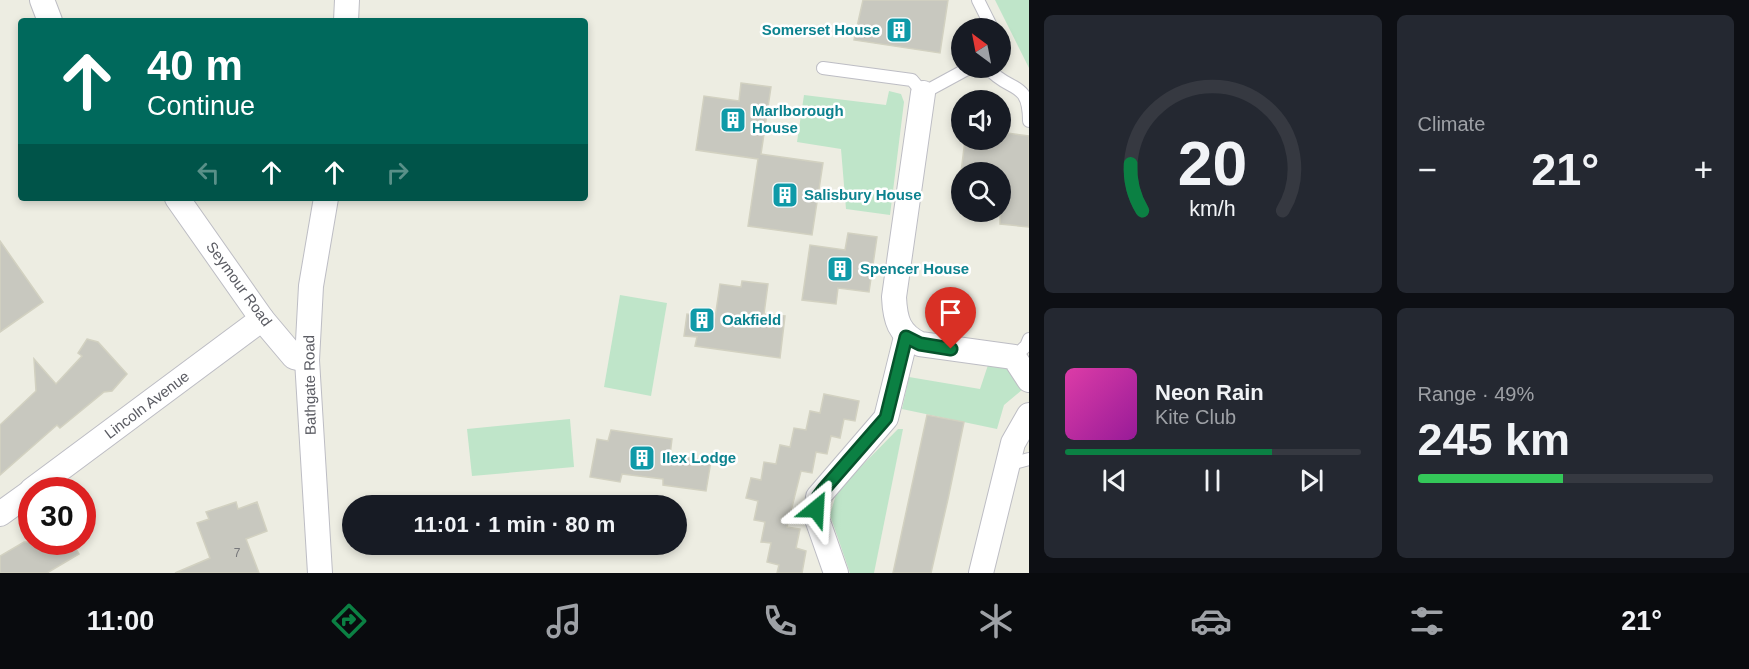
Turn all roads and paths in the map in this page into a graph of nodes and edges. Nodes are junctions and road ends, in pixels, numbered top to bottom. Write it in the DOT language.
graph roads {
  1 [pos="42,0"];
  2 [pos="347,0"];
  3 [pos="978,0"];
  4 [pos="49,18"];
  5 [pos="346,18"];
  6 [pos="987,18"];
  7 [pos="823,68"];
  8 [pos="951,78"];
  9 [pos="1000,78"];
  10 [pos="923,93"];
  11 [pos="1029,121"];
  12 [pos="179,201"];
  13 [pos="325,201"];
  14 [pos="262,319"];
  15 [pos="906,337"];
  16 [pos="1022,348"];
  17 [pos="307,360"];
  18 [pos="1029,380"];
  19 [pos="1029,415"];
  20 [pos="1018,462"];
  21 [pos="51,477"];
  22 [pos="18,501"];
  23 [pos="0,514"];
  24 [pos="320,573"];
  25 [pos="837,573"];
  26 [pos="981,573"];
  1 -- 4 [label="street"];
  2 -- 5 [label="street"];
  3 -- 6 [label="lane"];
  7 -- 10 [label="lane"];
  8 -- 10 [label="lane"];
  9 -- 11 [label="lane"];
  10 -- 15 [label="street"];
  12 -- 14 [label="street, Seymour Road"];
  13 -- 17 [label="street, Bathgate Road"];
  14 -- 17 [label="street, Seymour Road"];
  14 -- 21 [label="street, Lincoln Avenue"];
  15 -- 16 [label="street"];
  15 -- 25 [label="street"];
  16 -- 18 [label="street"];
  17 -- 24 [label="street, Bathgate Road"];
  19 -- 20 [label="street"];
  20 -- 26 [label="street"];
  22 -- 23 [label="street, Lincoln Avenue"];
}
